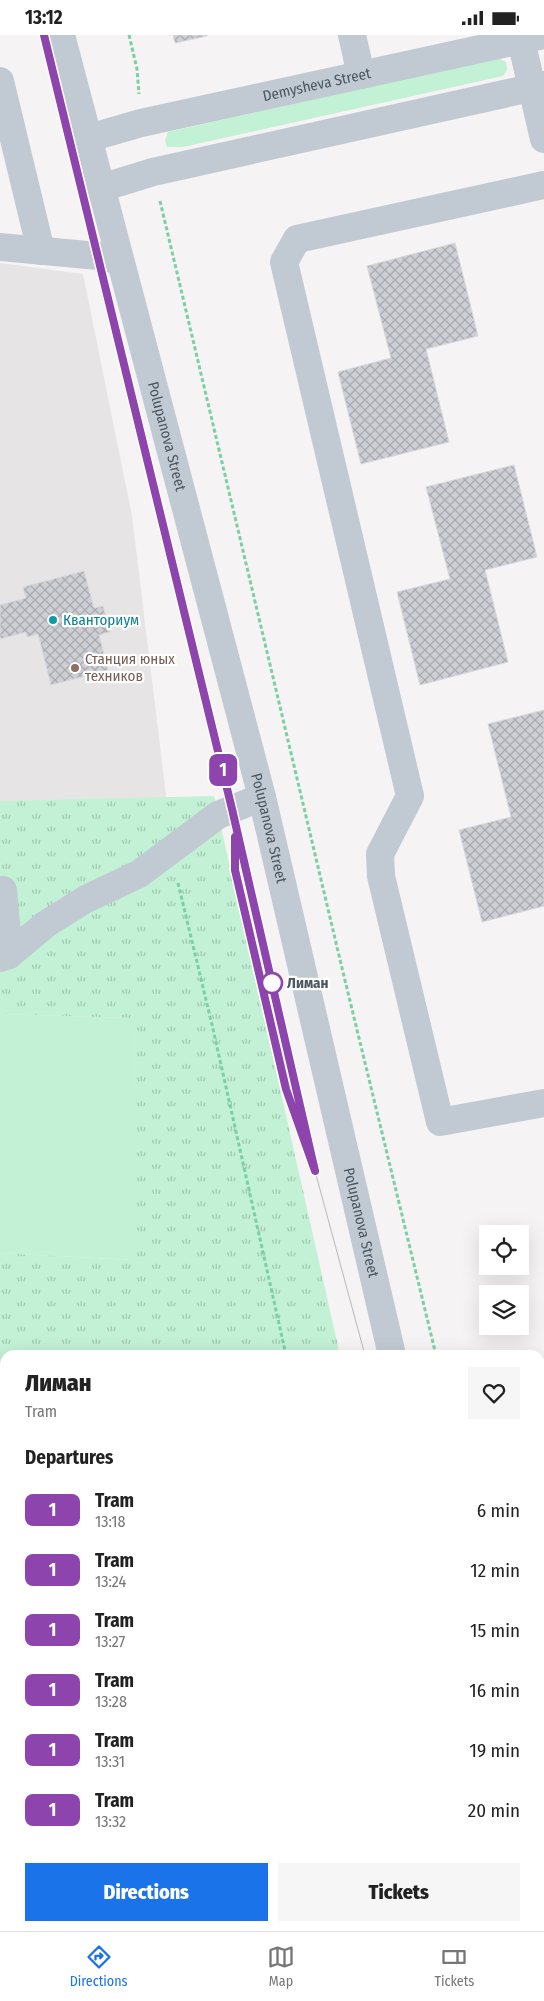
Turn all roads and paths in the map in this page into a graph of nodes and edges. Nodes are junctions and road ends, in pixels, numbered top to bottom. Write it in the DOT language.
graph roads {
  1 [pos="61,35"];
  2 [pos="129,35"];
  3 [pos="352,35"];
  4 [pos="533,37"];
  5 [pos="361,75"];
  6 [pos="0,81"];
  7 [pos="537,86"];
  8 [pos="141,123"];
  9 [pos="89,138"];
  10 [pos="544,139"];
  11 [pos="153,172"];
  12 [pos="544,185"];
  13 [pos="101,188"];
  14 [pos="0,247"];
  15 [pos="42,251"];
  16 [pos="120,263"];
  17 [pos="262,797"];
  18 [pos="177,881"];
  19 [pos="3,890"];
  20 [pos="4,956"];
  21 [pos="544,1103"];
  22 [pos="285,1350"];
  23 [pos="391,1350"];
  24 [pos="435,1350"];
  1 -- 9 [label="street"];
  2 -- 8 [label="path"];
  3 -- 5 [label="street"];
  4 -- 5 [label="street, Demysheva Street"];
  4 -- 7 [label="street"];
  5 -- 8 [label="street, Demysheva Street"];
  6 -- 15 [label="street"];
  7 -- 10 [label="street"];
  7 -- 11 [label="street"];
  8 -- 9 [label="street, Demysheva Street"];
  9 -- 13 [label="street, Polupanova Street"];
  11 -- 13 [label="street"];
  11 -- 24 [label="path"];
  12 -- 21 [label="street"];
  13 -- 16 [label="street, Polupanova Street"];
  14 -- 15 [label="street"];
  15 -- 16 [label="street"];
  16 -- 17 [label="street, Polupanova Street"];
  17 -- 20 [label="street"];
  17 -- 23 [label="street, Polupanova Street"];
  18 -- 22 [label="path"];
  19 -- 20 [label="street"];
}
